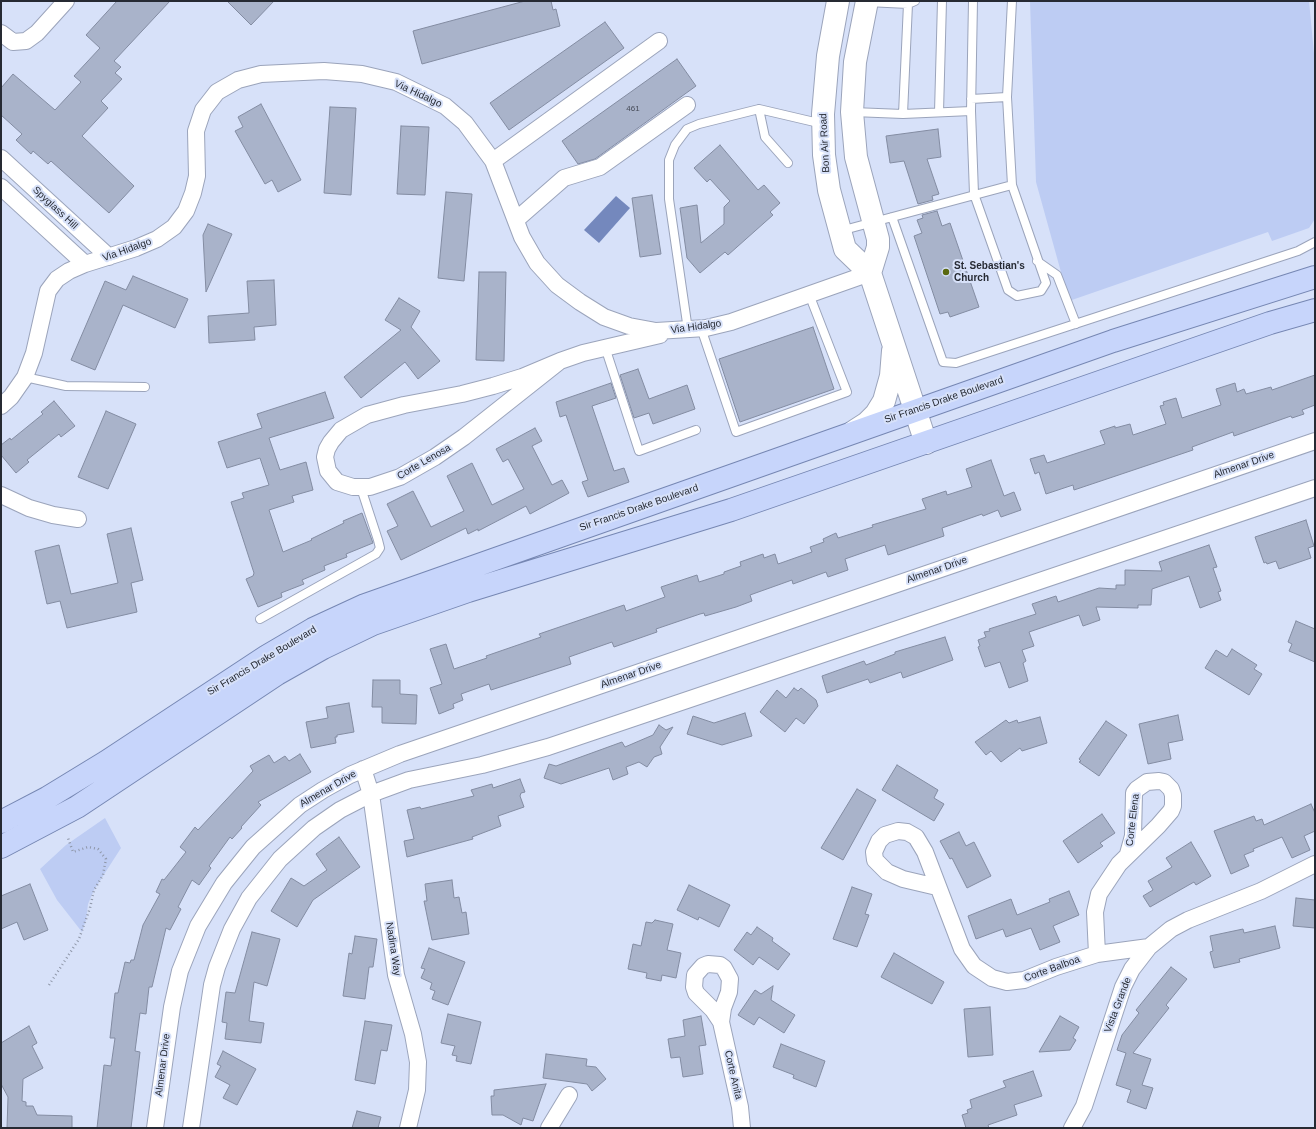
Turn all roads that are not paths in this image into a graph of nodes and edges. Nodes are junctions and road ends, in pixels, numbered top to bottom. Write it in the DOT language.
graph roads {
  1 [pos="66,1"];
  2 [pos="838,1"];
  3 [pos="866,1"];
  4 [pos="942,1"];
  5 [pos="973,1"];
  6 [pos="1012,1"];
  7 [pos="912,2"];
  8 [pos="1,35"];
  9 [pos="659,41"];
  10 [pos="1007,97"];
  11 [pos="971,99"];
  12 [pos="687,105"];
  13 [pos="759,109"];
  14 [pos="971,111"];
  15 [pos="852,112"];
  16 [pos="939,112"];
  17 [pos="903,114"];
  18 [pos="823,124"];
  19 [pos="1,158"];
  20 [pos="493,161"];
  21 [pos="788,163"];
  22 [pos="1012,185"];
  23 [pos="1,187"];
  24 [pos="974,194"];
  25 [pos="882,219"];
  26 [pos="516,220"];
  27 [pos="839,231"];
  28 [pos="1315,242"];
  29 [pos="109,257"];
  30 [pos="1037,260"];
  31 [pos="85,264"];
  32 [pos="1315,268"];
  33 [pos="870,273"];
  34 [pos="1305,280"];
  35 [pos="809,294"];
  36 [pos="1315,310"];
  37 [pos="1076,324"];
  38 [pos="689,330"];
  39 [pos="894,344"];
  40 [pos="605,346"];
  41 [pos="560,361"];
  42 [pos="25,377"];
  43 [pos="145,387"];
  44 [pos="1,406"];
  45 [pos="916,410"];
  46 [pos="696,430"];
  47 [pos="853,432"];
  48 [pos="1315,441"];
  49 [pos="926,443"];
  50 [pos="361,488"];
  51 [pos="1315,488"];
  52 [pos="1,495"];
  53 [pos="78,520"];
  54 [pos="260,619"];
  55 [pos="363,769"];
  56 [pos="371,794"];
  57 [pos="1,822"];
  58 [pos="1,847"];
  59 [pos="1128,854"];
  60 [pos="1315,864"];
  61 [pos="937,887"];
  62 [pos="1150,947"];
  63 [pos="1097,954"];
  64 [pos="721,1022"];
  65 [pos="570,1095"];
  66 [pos="155,1128"];
  67 [pos="191,1128"];
  68 [pos="408,1128"];
  69 [pos="549,1128"];
  70 [pos="742,1128"];
  71 [pos="1072,1128"];
  1 -- 8 [label="street"];
  2 -- 18 [label="main road, Bon Air Road"];
  3 -- 7 [label="lane"];
  3 -- 15 [label="main road"];
  4 -- 16 [label="lane"];
  5 -- 11 [label="lane"];
  6 -- 10 [label="lane"];
  7 -- 17 [label="lane"];
  9 -- 20 [label="street"];
  10 -- 11 [label="lane"];
  10 -- 22 [label="lane"];
  11 -- 14 [label="lane"];
  12 -- 26 [label="street"];
  13 -- 18 [label="lane"];
  13 -- 21 [label="lane"];
  13 -- 38 [label="lane"];
  14 -- 16 [label="lane"];
  14 -- 24 [label="lane"];
  15 -- 17 [label="lane"];
  15 -- 25 [label="main road"];
  16 -- 17 [label="lane"];
  18 -- 27 [label="main road, Bon Air Road"];
  19 -- 29 [label="street, Spyglass Hill"];
  20 -- 26 [label="street, Via Hidalgo"];
  20 -- 29 [label="street, Via Hidalgo"];
  22 -- 24 [label="lane"];
  22 -- 30 [label="lane"];
  23 -- 31 [label="street"];
  24 -- 25 [label="lane"];
  24 -- 30 [label="lane"];
  25 -- 27 [label="lane"];
  25 -- 33 [label="main road"];
  25 -- 37 [label="lane"];
  26 -- 38 [label="street, Via Hidalgo"];
  27 -- 33 [label="main road, Bon Air Road"];
  28 -- 37 [label="lane"];
  29 -- 31 [label="street, Via Hidalgo"];
  30 -- 37 [label="lane"];
  31 -- 42 [label="street, Via Hidalgo"];
  32 -- 34 [label="lane"];
  33 -- 35 [label="street, Via Hidalgo"];
  33 -- 39 [label="main road, Bon Air Road"];
  34 -- 45 [label="main road, Sir Francis Drake Boulevard"];
  35 -- 38 [label="street, Via Hidalgo"];
  35 -- 38 [label="lane"];
  36 -- 49 [label="main road, Sir Francis Drake Boulevard"];
  38 -- 40 [label="street, Corte Lenosa"];
  39 -- 45 [label="main road, Bon Air Road"];
  39 -- 47 [label="main road"];
  40 -- 41 [label="street, Corte Lenosa"];
  40 -- 46 [label="lane"];
  41 -- 50 [label="street, Corte Lenosa"];
  41 -- 50 [label="street, Corte Lenosa"];
  42 -- 43 [label="lane"];
  42 -- 44 [label="street, Via Hidalgo"];
  45 -- 47 [label="main road, Sir Francis Drake Boulevard"];
  45 -- 49 [label="main road, Bon Air Road"];
  47 -- 57 [label="main road, Sir Francis Drake Boulevard"];
  48 -- 55 [label="street, Almenar Drive"];
  49 -- 58 [label="main road, Sir Francis Drake Boulevard"];
  50 -- 54 [label="lane"];
  51 -- 56 [label="street"];
  52 -- 53 [label="street"];
  55 -- 56 [label="street, Nadina Way"];
  55 -- 66 [label="street, Almenar Drive"];
  56 -- 67 [label="street"];
  56 -- 68 [label="street, Nadina Way"];
  59 -- 63 [label="street, Corte Elena"];
  60 -- 62 [label="street, Vista Grande"];
  61 -- 63 [label="street, Corte Balboa"];
  62 -- 63 [label="street, Corte Balboa"];
  62 -- 71 [label="street, Vista Grande"];
  64 -- 70 [label="street, Corte Anita"];
  65 -- 69 [label="street"];
}
